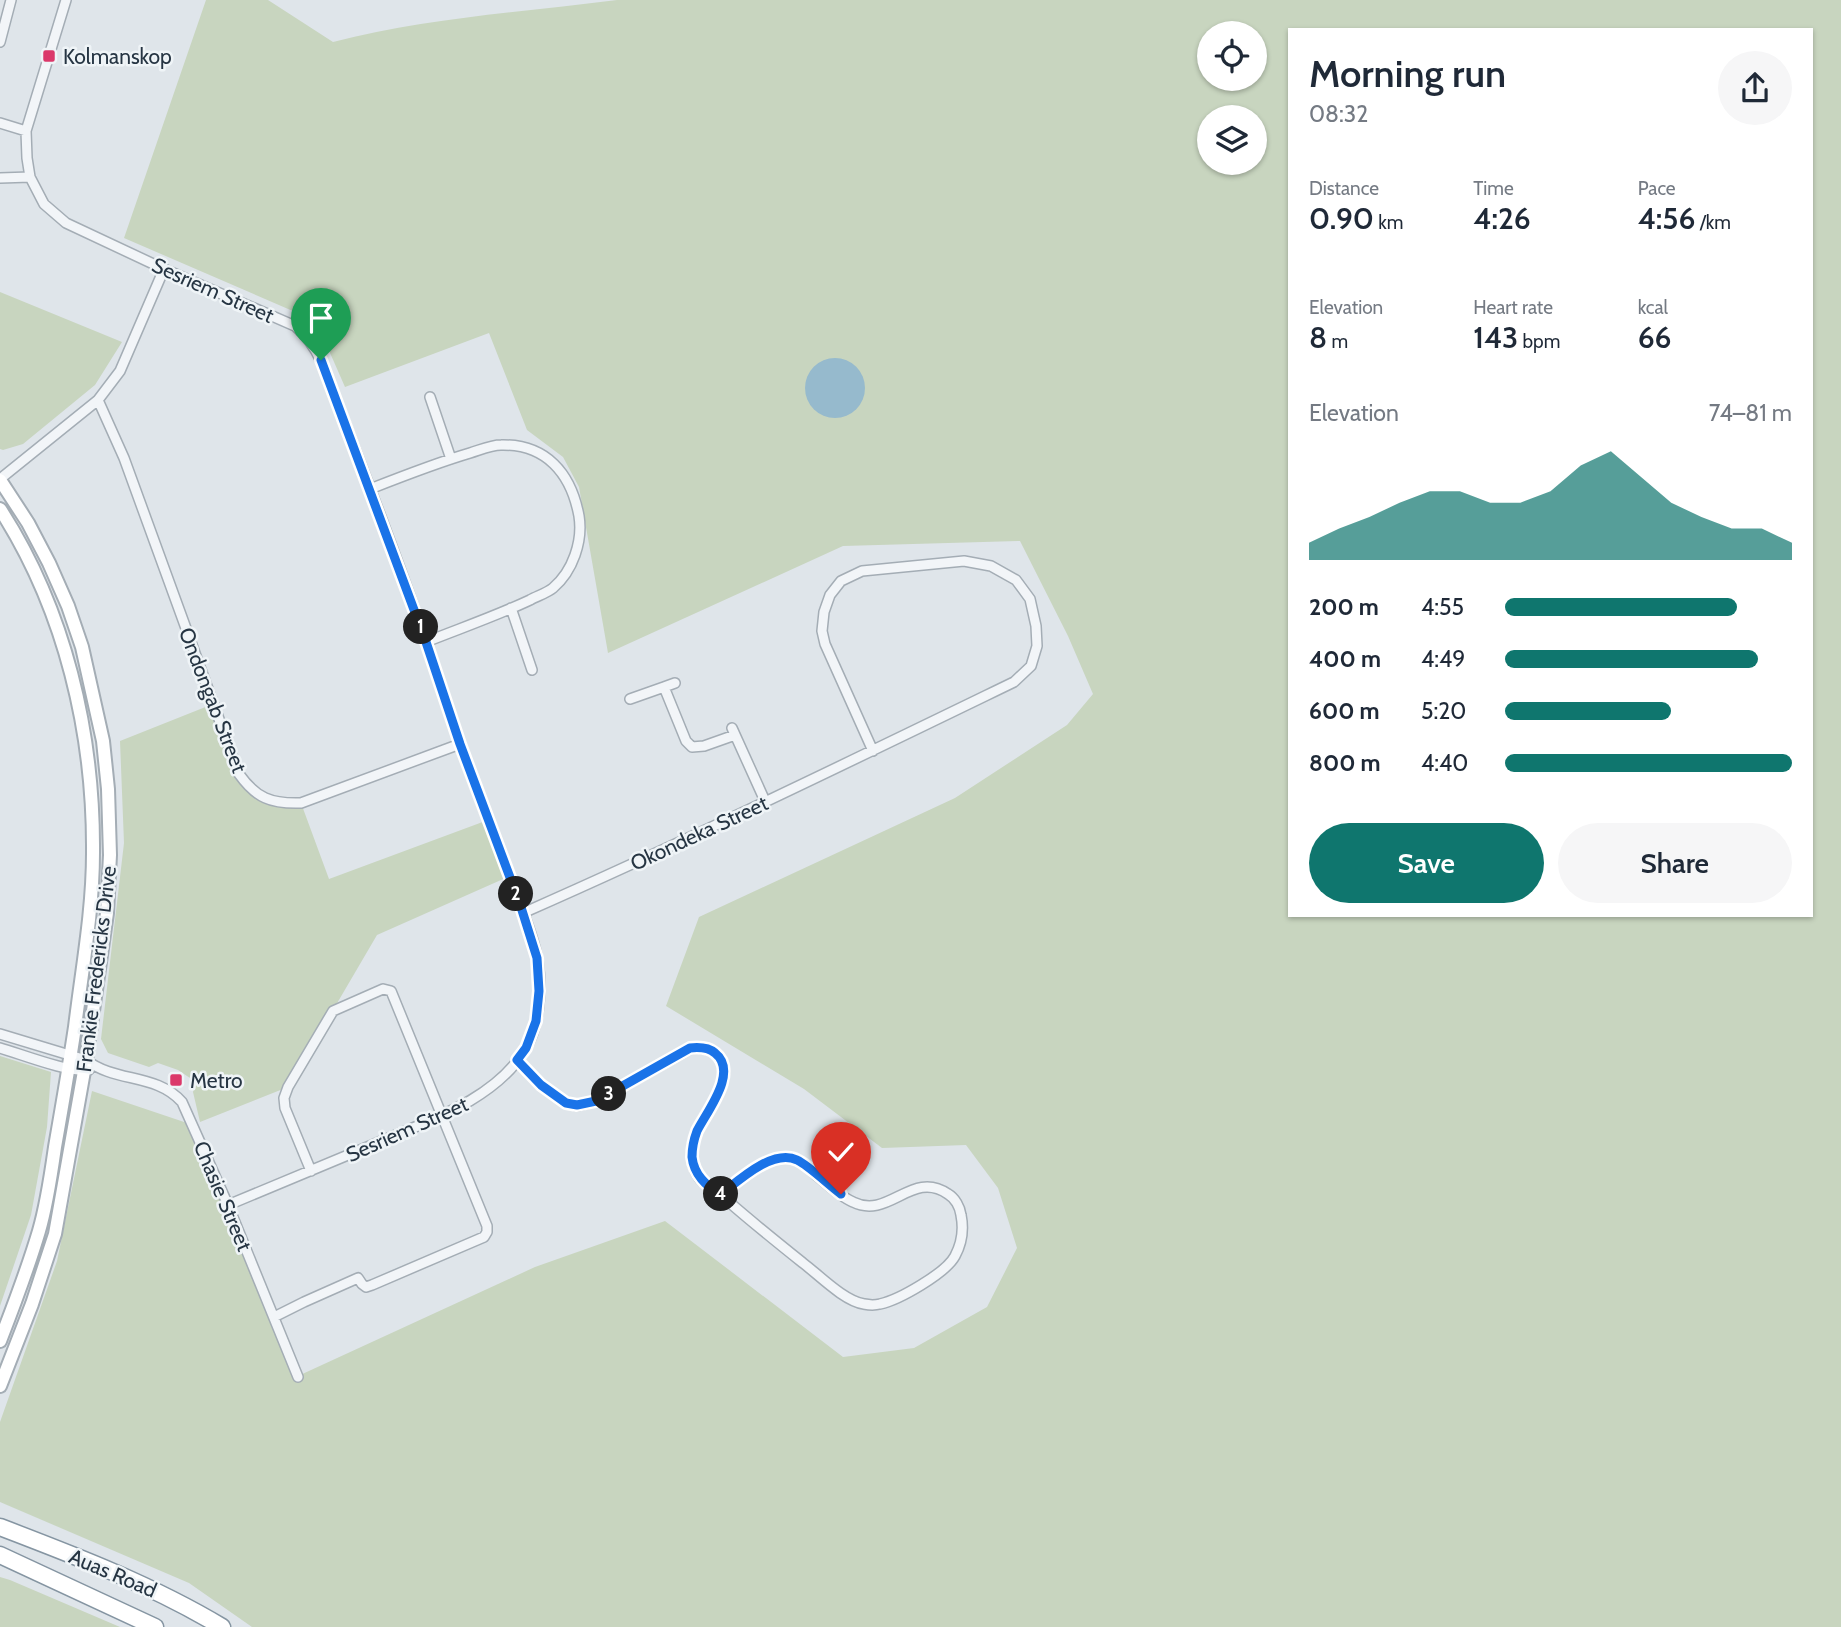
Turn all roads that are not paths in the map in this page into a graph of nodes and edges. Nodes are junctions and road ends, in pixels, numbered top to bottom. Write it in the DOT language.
graph roads {
  1 [pos="11,0"];
  2 [pos="66,0"];
  3 [pos="0,42"];
  4 [pos="0,123"];
  5 [pos="26,131"];
  6 [pos="30,177"];
  7 [pos="0,178"];
  8 [pos="164,268"];
  9 [pos="430,397"];
  10 [pos="98,400"];
  11 [pos="451,459"];
  12 [pos="0,479"];
  13 [pos="370,489"];
  14 [pos="0,509"];
  15 [pos="512,608"];
  16 [pos="426,642"];
  17 [pos="532,670"];
  18 [pos="675,683"];
  19 [pos="664,687"];
  20 [pos="630,699"];
  21 [pos="460,744"];
  22 [pos="873,751"];
  23 [pos="765,801"];
  24 [pos="523,913"];
  25 [pos="0,1034"];
  26 [pos="0,1048"];
  27 [pos="517,1060"];
  28 [pos="70,1063"];
  29 [pos="85,1066"];
  30 [pos="442,1114"];
  31 [pos="311,1171"];
  32 [pos="720,1195"];
  33 [pos="228,1205"];
  34 [pos="274,1317"];
  35 [pos="0,1341"];
  36 [pos="298,1377"];
  37 [pos="0,1386"];
  38 [pos="0,1527"];
  39 [pos="0,1555"];
  40 [pos="0,1563"];
  41 [pos="17,1563"];
  42 [pos="155,1627"];
  43 [pos="222,1627"];
  1 -- 3 [label="street"];
  2 -- 5 [label="street, Sesriem Street"];
  4 -- 5 [label="street"];
  5 -- 6 [label="street, Sesriem Street"];
  6 -- 7 [label="street"];
  6 -- 8 [label="street, Sesriem Street"];
  8 -- 10 [label="street"];
  8 -- 13 [label="street, Sesriem Street"];
  9 -- 11 [label="street"];
  10 -- 12 [label="street"];
  10 -- 21 [label="street, Ondongab Street"];
  11 -- 13 [label="street"];
  11 -- 15 [label="street"];
  12 -- 29 [label="main road, Frankie Fredericks Drive"];
  13 -- 16 [label="street, Sesriem Street"];
  14 -- 28 [label="main road, Frankie Fredericks Drive"];
  15 -- 16 [label="street"];
  15 -- 17 [label="street"];
  16 -- 21 [label="street, Sesriem Street"];
  18 -- 19 [label="street"];
  19 -- 20 [label="street"];
  19 -- 23 [label="street"];
  21 -- 24 [label="street, Sesriem Street"];
  22 -- 22 [label="street, Okondeka Street"];
  22 -- 23 [label="street, Okondeka Street"];
  23 -- 24 [label="street, Okondeka Street"];
  24 -- 27 [label="street, Sesriem Street"];
  25 -- 28 [label="street, Chasie Street"];
  26 -- 28 [label="street, Chasie Street"];
  27 -- 30 [label="street, Sesriem Street"];
  27 -- 32 [label="street"];
  28 -- 29 [label="street, Chasie Street"];
  28 -- 35 [label="main road, Frankie Fredericks Drive"];
  29 -- 33 [label="street, Chasie Street"];
  29 -- 37 [label="main road, Frankie Fredericks Drive"];
  30 -- 31 [label="street, Sesriem Street"];
  30 -- 31 [label="street"];
  30 -- 34 [label="street"];
  31 -- 33 [label="street, Sesriem Street"];
  32 -- 32 [label="street"];
  33 -- 34 [label="street, Chasie Street"];
  34 -- 36 [label="street, Chasie Street"];
  38 -- 43 [label="highway, Auas Road"];
  39 -- 41 [label="highway, Auas Road"];
  40 -- 41 [label="highway"];
  41 -- 42 [label="highway, Auas Road"];
}
